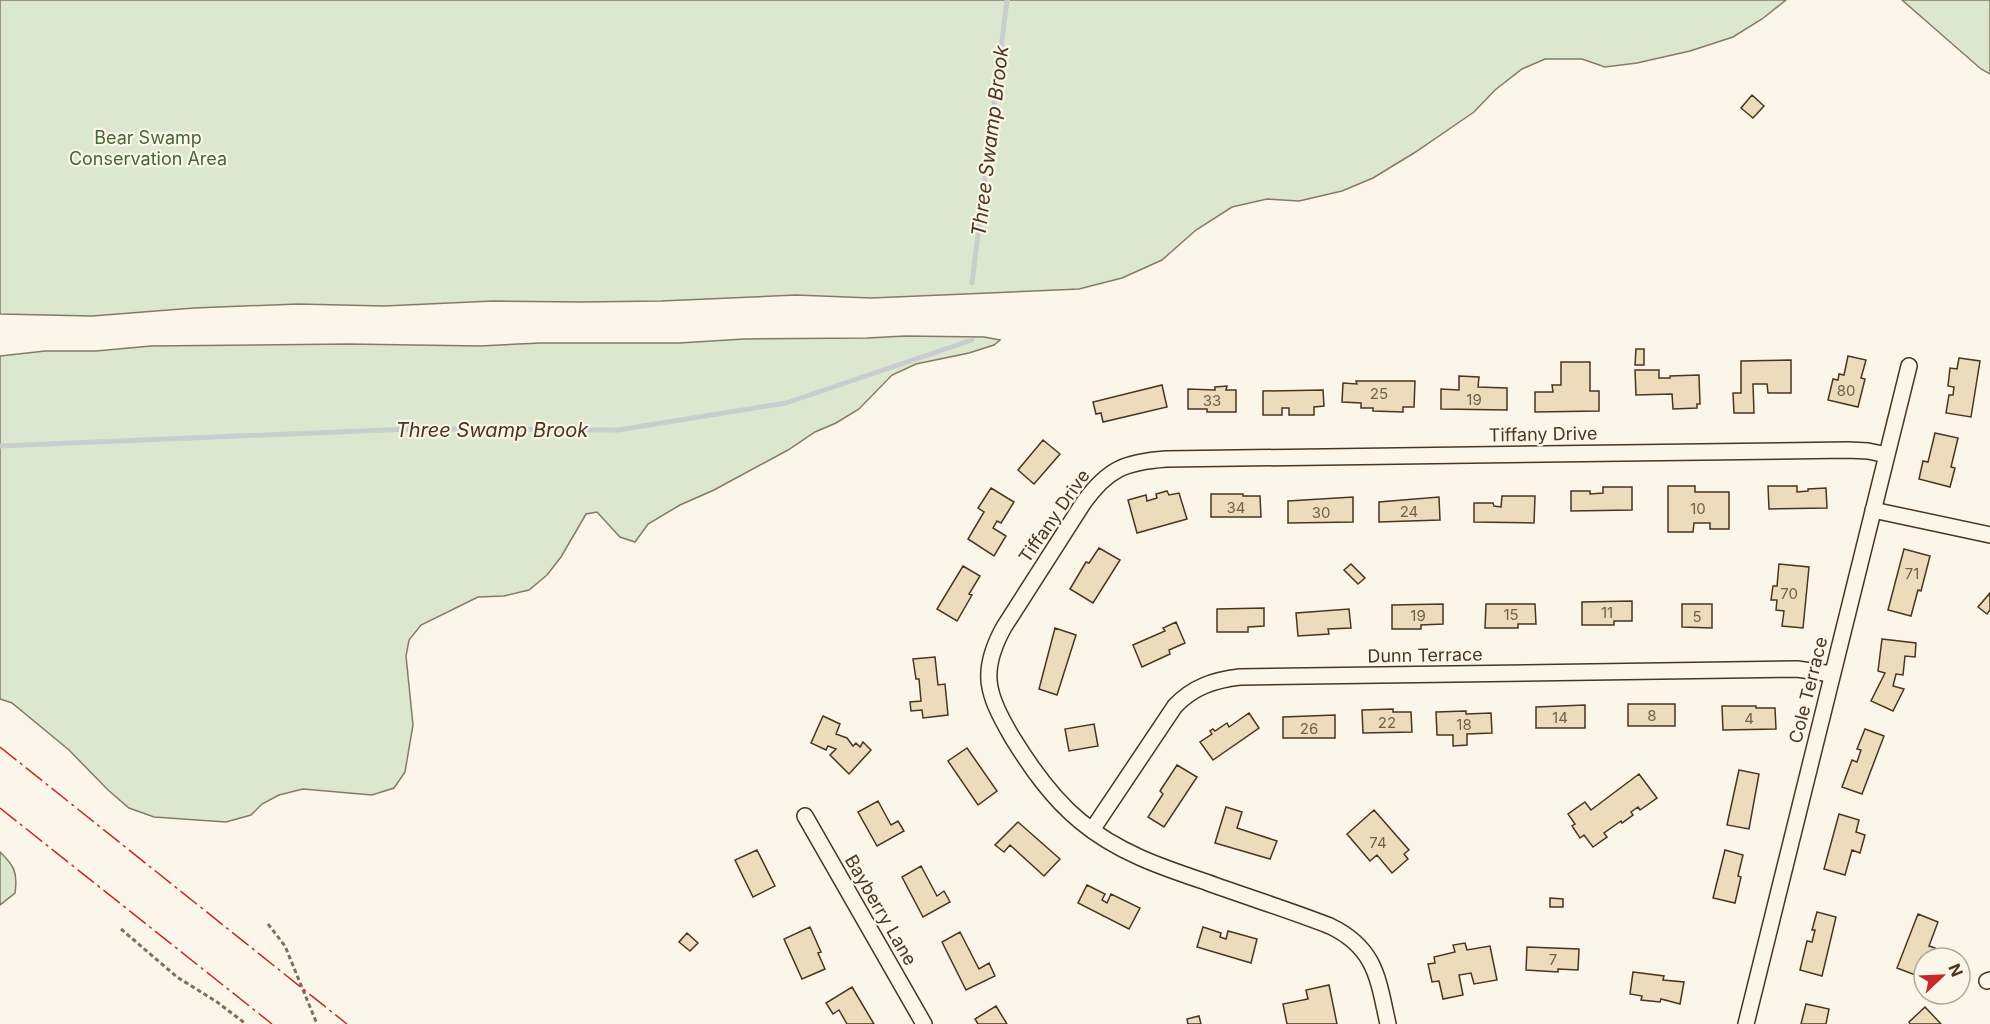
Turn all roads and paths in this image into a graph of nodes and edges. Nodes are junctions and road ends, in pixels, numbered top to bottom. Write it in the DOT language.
graph roads {
  1 [pos="1909,366"];
  2 [pos="1887,455"];
  3 [pos="1873,510"];
  4 [pos="1990,535"];
  5 [pos="1832,674"];
  6 [pos="805,816"];
  7 [pos="1092,830"];
  8 [pos="268,924"];
  9 [pos="121,929"];
  10 [pos="246,1024"];
  11 [pos="317,1024"];
  12 [pos="924,1024"];
  13 [pos="1388,1024"];
  14 [pos="1746,1024"];
  1 -- 2 [label="street, Cole Terrace"];
  2 -- 3 [label="street, Cole Terrace"];
  2 -- 7 [label="street, Tiffany Drive"];
  3 -- 4 [label="street"];
  3 -- 5 [label="street, Cole Terrace"];
  5 -- 7 [label="street, Dunn Terrace"];
  5 -- 14 [label="street, Cole Terrace"];
  6 -- 12 [label="street, Bayberry Lane"];
  7 -- 13 [label="street, Tiffany Drive"];
  8 -- 11 [label="path"];
  9 -- 10 [label="path"];
}
